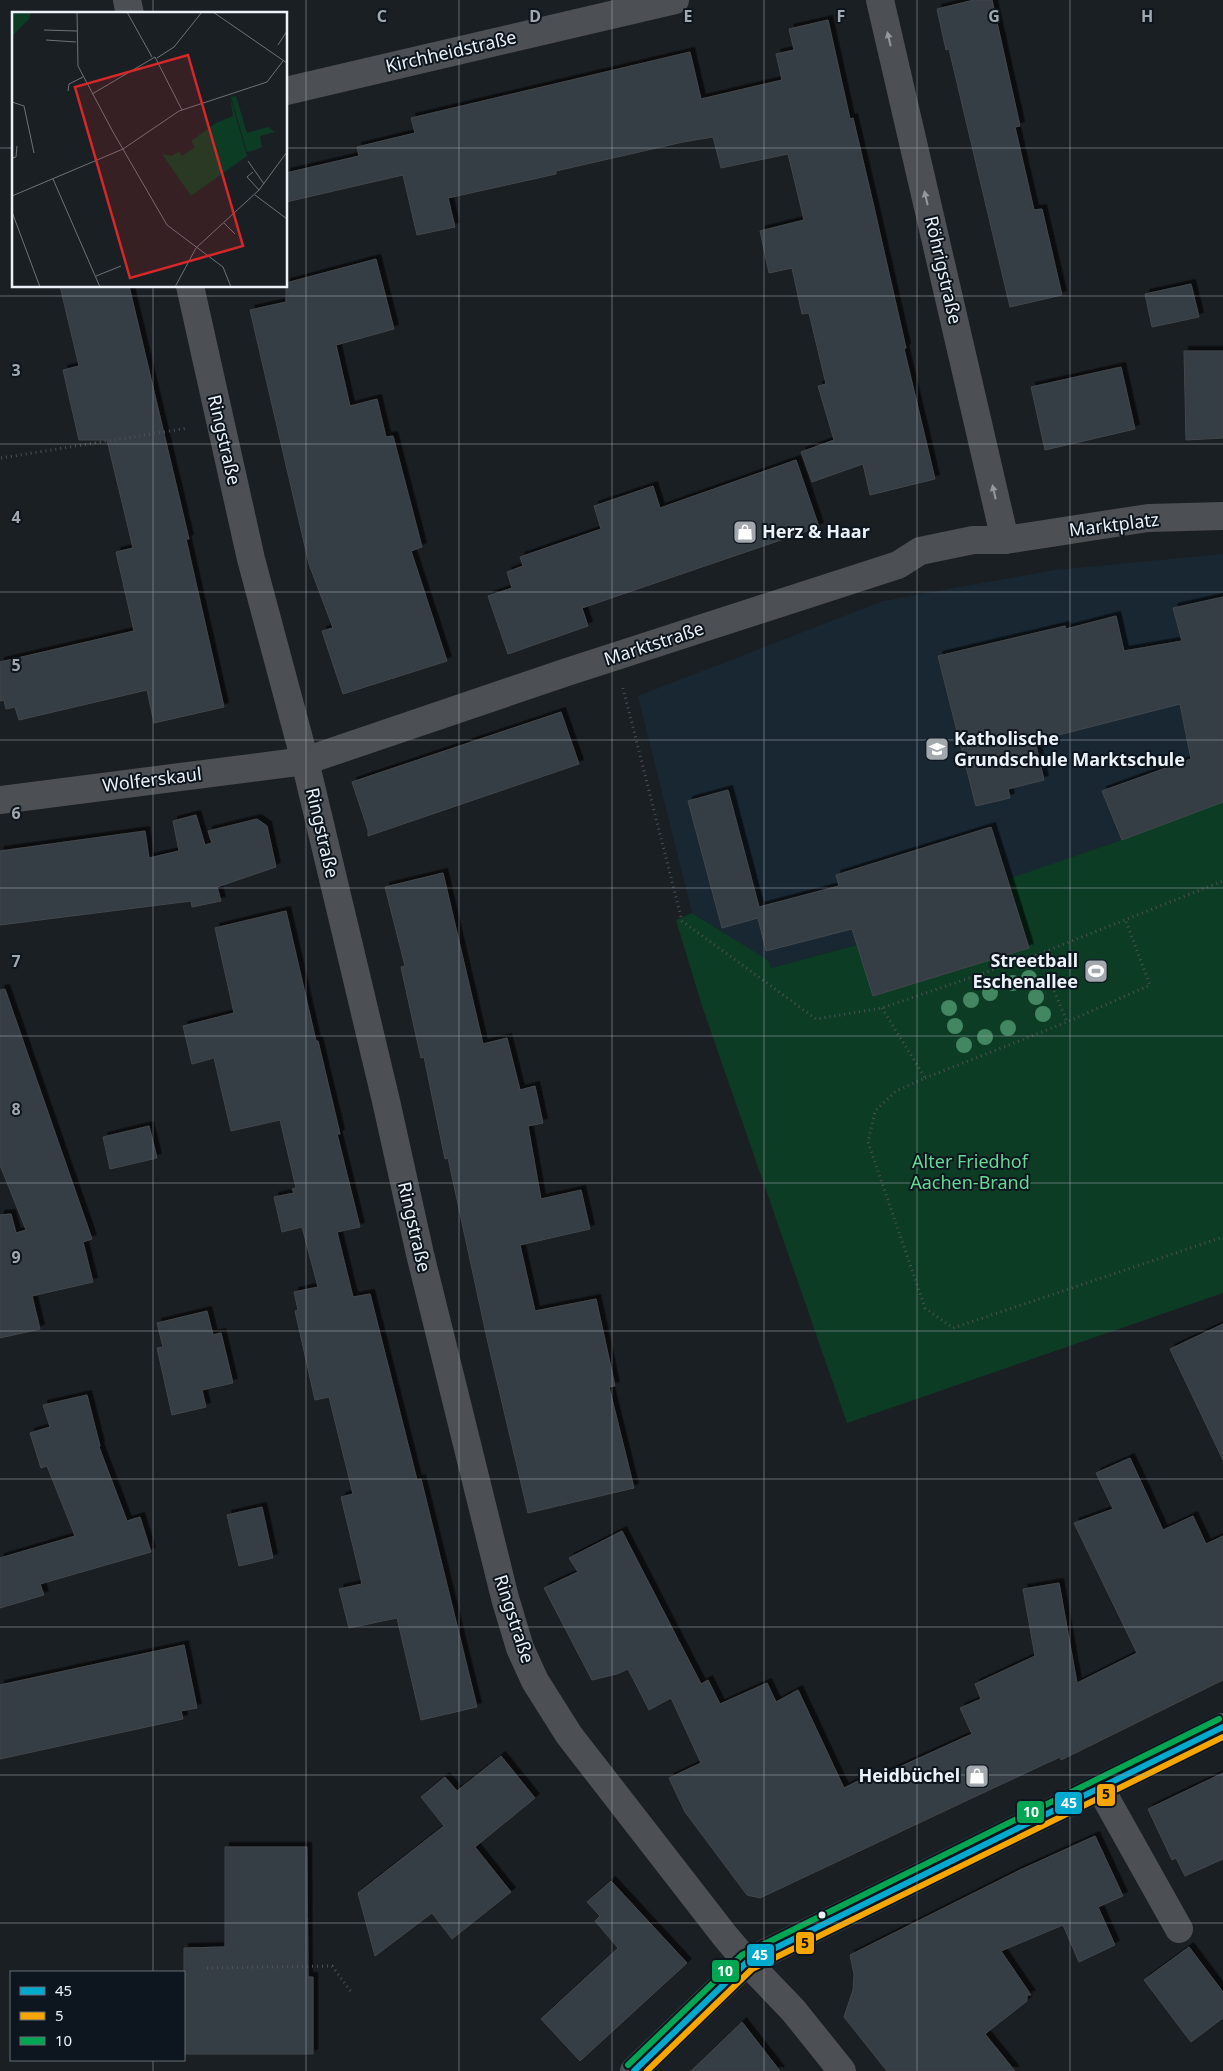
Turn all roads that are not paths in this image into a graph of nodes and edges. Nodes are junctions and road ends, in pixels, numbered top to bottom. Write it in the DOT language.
graph roads {
  1 [pos="674,0"];
  2 [pos="880,0"];
  3 [pos="288,91"];
  4 [pos="190,288"];
  5 [pos="1223,516"];
  6 [pos="1006,540"];
  7 [pos="305,761"];
  8 [pos="0,800"];
  9 [pos="1223,1727"];
  10 [pos="1100,1788"];
  11 [pos="1179,1929"];
  12 [pos="746,1962"];
  13 [pos="634,2071"];
  14 [pos="842,2071"];
  1 -- 3 [label="street, Kirchheidstraße"];
  6 -- 2 [label="street, Röhrigstraße, one-way"];
  4 -- 7 [label="street, Ringstraße"];
  5 -- 6 [label="street, Marktplatz"];
  6 -- 7 [label="street, Marktstraße"];
  7 -- 8 [label="street, Wolferskaul"];
  7 -- 12 [label="street, Ringstraße"];
  9 -- 10 [label="street"];
  10 -- 11 [label="street"];
  10 -- 12 [label="street"];
  12 -- 13 [label="street"];
  12 -- 14 [label="street, Ringstraße"];
}
